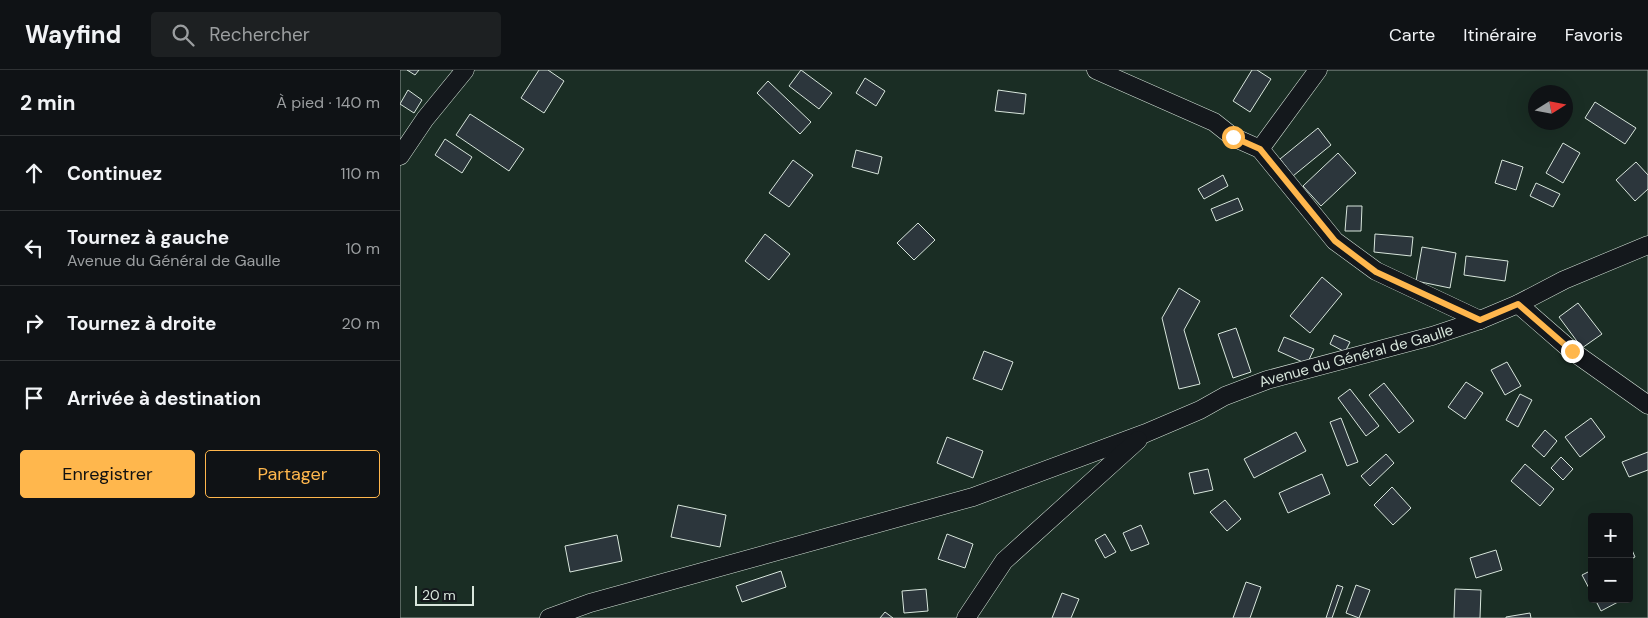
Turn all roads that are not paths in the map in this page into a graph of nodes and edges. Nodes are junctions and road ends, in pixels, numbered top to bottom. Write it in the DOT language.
graph roads {
  1 [pos="465,70"];
  2 [pos="1096,70"];
  3 [pos="1318,70"];
  4 [pos="1260,149"];
  5 [pos="400,156"];
  6 [pos="1648,245"];
  7 [pos="1518,304"];
  8 [pos="1480,320"];
  9 [pos="1648,405"];
  10 [pos="1146,433"];
  11 [pos="549,618"];
  12 [pos="966,618"];
  1 -- 5 [label="street"];
  2 -- 4 [label="street"];
  3 -- 4 [label="street"];
  4 -- 8 [label="street"];
  6 -- 7 [label="street, Avenue du Général de Gaulle"];
  7 -- 8 [label="street, Avenue du Général de Gaulle"];
  7 -- 9 [label="street"];
  8 -- 10 [label="street, Avenue du Général de Gaulle"];
  10 -- 11 [label="street, Avenue du Général de Gaulle"];
  10 -- 12 [label="street"];
}
